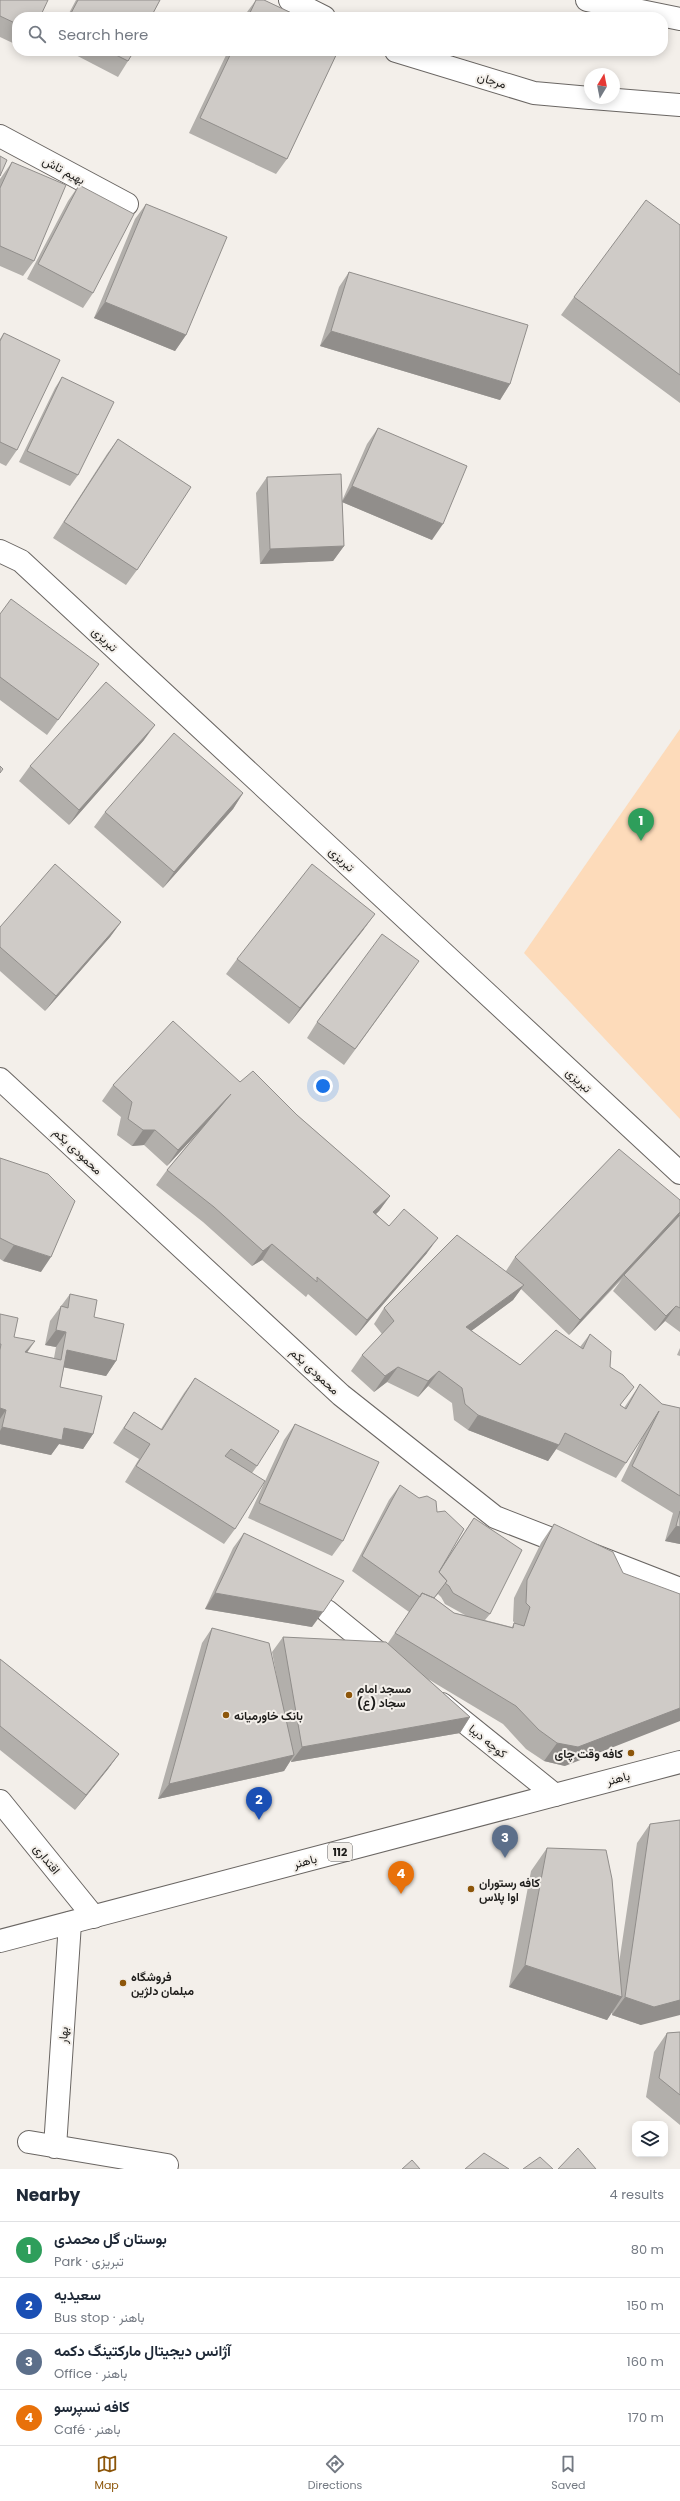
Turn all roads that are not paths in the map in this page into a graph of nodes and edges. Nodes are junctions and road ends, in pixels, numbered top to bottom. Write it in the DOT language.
graph roads {
  1 [pos="290,0"];
  2 [pos="588,0"];
  3 [pos="314,12"];
  4 [pos="646,12"];
  5 [pos="668,17"];
  6 [pos="680,19"];
  7 [pos="412,56"];
  8 [pos="584,97"];
  9 [pos="620,100"];
  10 [pos="680,105"];
  11 [pos="0,136"];
  12 [pos="127,204"];
  13 [pos="0,552"];
  14 [pos="0,1079"];
  15 [pos="680,1173"];
  16 [pos="680,1589"];
  17 [pos="327,1611"];
  18 [pos="401,1671"];
  19 [pos="426,1691"];
  20 [pos="680,1762"];
  21 [pos="555,1795"];
  22 [pos="0,1801"];
  23 [pos="94,1917"];
  24 [pos="70,1923"];
  25 [pos="0,1941"];
  26 [pos="29,2142"];
  27 [pos="55,2146"];
  28 [pos="167,2165"];
  1 -- 3 [label="street"];
  2 -- 4 [label="street"];
  5 -- 6 [label="street"];
  7 -- 8 [label="street, مرجان"];
  9 -- 10 [label="street, مرجان"];
  11 -- 12 [label="street, بهیم تاش"];
  13 -- 15 [label="street, تبریزی"];
  14 -- 16 [label="street, محمودی یکم"];
  17 -- 18 [label="street"];
  19 -- 21 [label="street, کوچه دیبا"];
  20 -- 21 [label="street, باهنر / 112"];
  21 -- 23 [label="street, باهنر / 112"];
  22 -- 23 [label="street, اقتداری"];
  23 -- 24 [label="street, باهنر / 112"];
  24 -- 25 [label="street, باهنر / 112"];
  24 -- 27 [label="street, بهار"];
  26 -- 27 [label="street"];
  27 -- 28 [label="street"];
}
